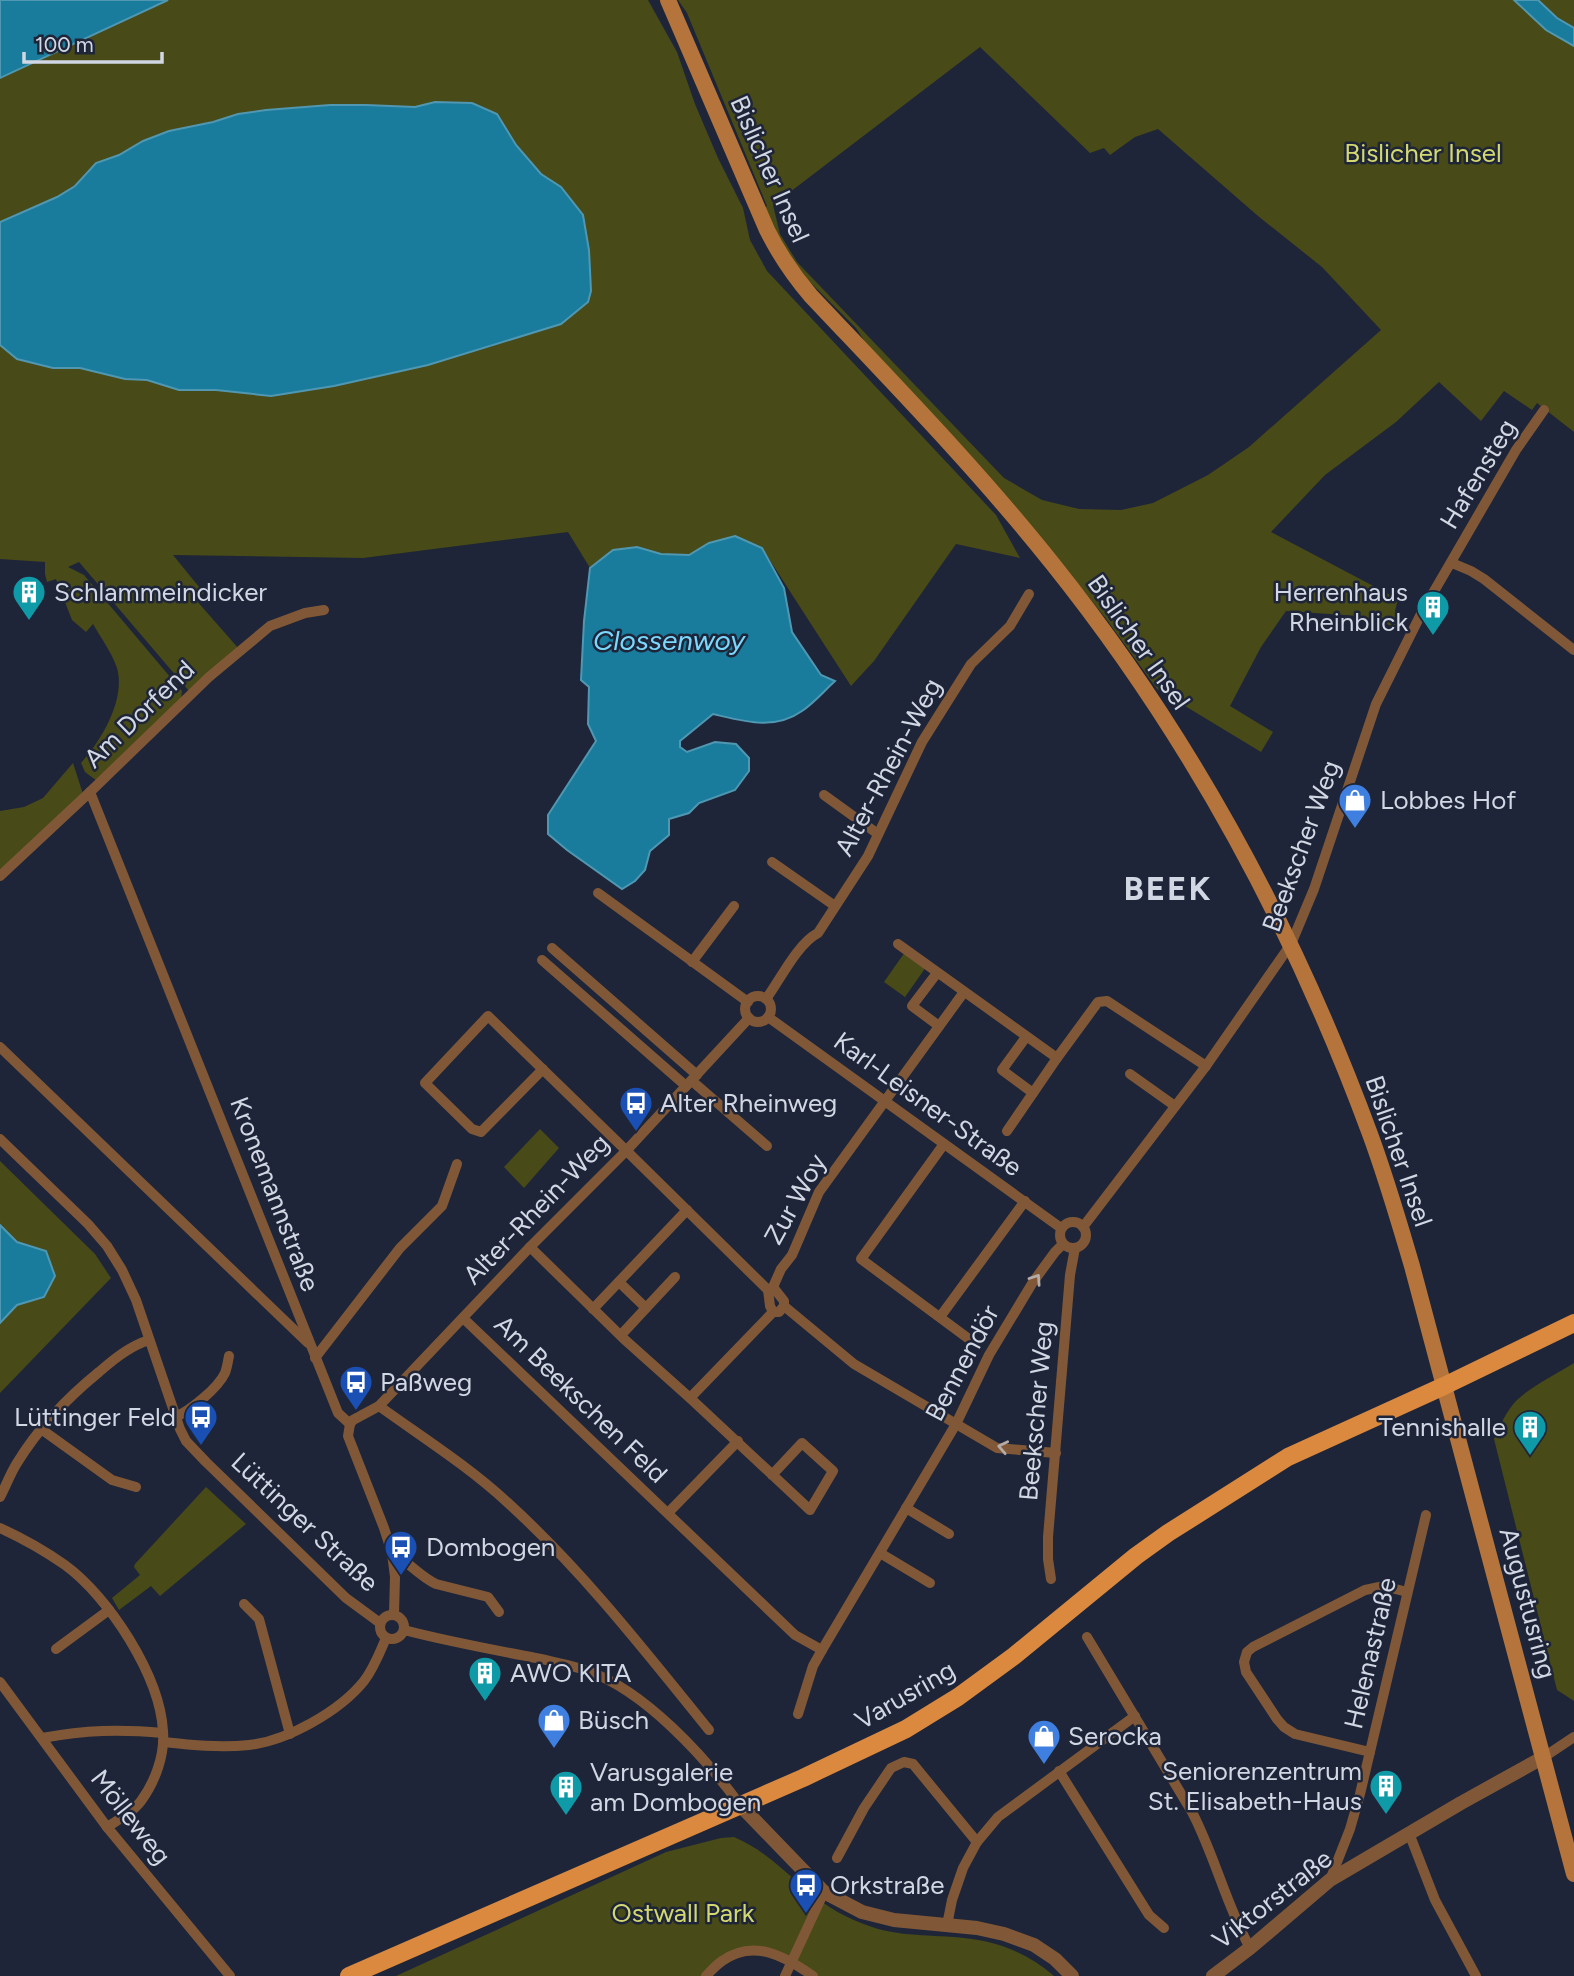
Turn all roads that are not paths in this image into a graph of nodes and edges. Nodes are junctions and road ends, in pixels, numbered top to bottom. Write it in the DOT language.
graph roads {
  1 [pos="668,0"];
  2 [pos="1544,410"];
  3 [pos="1452,563"];
  4 [pos="1029,594"];
  5 [pos="324,610"];
  6 [pos="1574,650"];
  7 [pos="90,792"];
  8 [pos="824,795"];
  9 [pos="878,834"];
  10 [pos="772,862"];
  11 [pos="0,876"];
  12 [pos="598,893"];
  13 [pos="734,906"];
  14 [pos="835,906"];
  15 [pos="898,944"];
  16 [pos="1291,944"];
  17 [pos="552,948"];
  18 [pos="541,960"];
  19 [pos="692,962"];
  20 [pos="937,973"];
  21 [pos="964,992"];
  22 [pos="766,999"];
  23 [pos="748,1002"];
  24 [pos="768,1017"];
  25 [pos="749,1018"];
  26 [pos="939,1026"];
  27 [pos="1026,1037"];
  28 [pos="0,1047"];
  29 [pos="1057,1058"];
  30 [pos="1206,1066"];
  31 [pos="543,1069"];
  32 [pos="1130,1074"];
  33 [pos="692,1081"];
  34 [pos="1032,1093"];
  35 [pos="885,1101"];
  36 [pos="1175,1106"];
  37 [pos="1007,1132"];
  38 [pos="0,1139"];
  39 [pos="944,1144"];
  40 [pos="767,1146"];
  41 [pos="626,1151"];
  42 [pos="457,1164"];
  43 [pos="1025,1201"];
  44 [pos="687,1210"];
  45 [pos="1083,1227"];
  46 [pos="1062,1228"];
  47 [pos="1063,1244"];
  48 [pos="530,1247"];
  49 [pos="1075,1248"];
  50 [pos="675,1277"];
  51 [pos="619,1282"];
  52 [pos="770,1289"];
  53 [pos="646,1308"];
  54 [pos="593,1309"];
  55 [pos="779,1309"];
  56 [pos="940,1317"];
  57 [pos="463,1318"];
  58 [pos="1574,1323"];
  59 [pos="621,1335"];
  60 [pos="149,1340"];
  61 [pos="973,1342"];
  62 [pos="310,1345"];
  63 [pos="229,1356"];
  64 [pos="316,1358"];
  65 [pos="1444,1386"];
  66 [pos="691,1398"];
  67 [pos="379,1406"];
  68 [pos="174,1417"];
  69 [pos="350,1424"];
  70 [pos="956,1424"];
  71 [pos="41,1429"];
  72 [pos="738,1441"];
  73 [pos="1056,1453"];
  74 [pos="772,1475"];
  75 [pos="136,1487"];
  76 [pos="0,1497"];
  77 [pos="906,1508"];
  78 [pos="668,1513"];
  79 [pos="1426,1516"];
  80 [pos="0,1528"];
  81 [pos="949,1534"];
  82 [pos="392,1553"];
  83 [pos="880,1553"];
  84 [pos="1051,1579"];
  85 [pos="930,1583"];
  86 [pos="1407,1592"];
  87 [pos="244,1604"];
  88 [pos="109,1610"];
  89 [pos="499,1612"];
  90 [pos="394,1614"];
  91 [pos="380,1623"];
  92 [pos="404,1630"];
  93 [pos="1087,1637"];
  94 [pos="386,1638"];
  95 [pos="56,1649"];
  96 [pos="822,1650"];
  97 [pos="0,1682"];
  98 [pos="797,1714"];
  99 [pos="1135,1716"];
  100 [pos="709,1730"];
  101 [pos="290,1734"];
  102 [pos="163,1737"];
  103 [pos="1574,1737"];
  104 [pos="42,1738"];
  105 [pos="1370,1752"];
  106 [pos="1544,1757"];
  107 [pos="1059,1771"];
  108 [pos="740,1805"];
  109 [pos="107,1827"];
  110 [pos="1409,1833"];
  111 [pos="976,1842"];
  112 [pos="837,1858"];
  113 [pos="1574,1874"];
  114 [pos="1329,1880"];
  115 [pos="824,1892"];
  116 [pos="947,1925"];
  117 [pos="1164,1928"];
  118 [pos="1250,1948"];
  119 [pos="792,1961"];
  120 [pos="230,1976"];
  121 [pos="349,1976"];
  122 [pos="706,1976"];
  123 [pos="785,1976"];
  124 [pos="813,1976"];
  125 [pos="1072,1976"];
  126 [pos="1213,1976"];
  127 [pos="1476,1976"];
  1 -- 16 [label="main road, Bislicher Insel"];
  2 -- 3 [label="street, Hafensteg"];
  3 -- 6 [label="street"];
  3 -- 16 [label="street, Beekscher Weg"];
  4 -- 9 [label="street, Alter-Rhein-Weg"];
  5 -- 7 [label="street, Am Dorfend"];
  7 -- 11 [label="street, Am Dorfend"];
  7 -- 62 [label="street, Kronemannstraße"];
  8 -- 9 [label="street"];
  9 -- 14 [label="street, Alter-Rhein-Weg"];
  10 -- 14 [label="street"];
  12 -- 19 [label="street"];
  13 -- 19 [label="street"];
  14 -- 22 [label="street, Alter-Rhein-Weg"];
  15 -- 20 [label="street"];
  16 -- 30 [label="street, Beekscher Weg"];
  16 -- 65 [label="main road, Bislicher Insel"];
  17 -- 33 [label="street"];
  18 -- 33 [label="street"];
  19 -- 23 [label="street"];
  20 -- 21 [label="street"];
  20 -- 26 [label="street"];
  21 -- 26 [label="street, Zur Woy"];
  21 -- 27 [label="street"];
  22 -- 23 [label="street"];
  22 -- 24 [label="street"];
  23 -- 25 [label="street"];
  24 -- 25 [label="street"];
  24 -- 35 [label="street, Karl-Leisner-Straße"];
  25 -- 33 [label="street, Alter-Rhein-Weg"];
  26 -- 35 [label="street, Zur Woy"];
  27 -- 29 [label="street"];
  27 -- 34 [label="street"];
  28 -- 62 [label="street"];
  29 -- 30 [label="street"];
  29 -- 34 [label="street"];
  30 -- 36 [label="street, Beekscher Weg"];
  31 -- 31 [label="street"];
  31 -- 41 [label="street"];
  32 -- 36 [label="street"];
  33 -- 40 [label="street"];
  33 -- 41 [label="street, Alter-Rhein-Weg"];
  34 -- 37 [label="street"];
  35 -- 39 [label="street, Karl-Leisner-Straße"];
  35 -- 52 [label="street, Zur Woy"];
  36 -- 45 [label="street, Beekscher Weg"];
  38 -- 60 [label="street, Lüttinger Straße"];
  39 -- 43 [label="street, Karl-Leisner-Straße"];
  39 -- 56 [label="street"];
  41 -- 44 [label="street"];
  41 -- 48 [label="street, Alter-Rhein-Weg"];
  42 -- 64 [label="street"];
  43 -- 46 [label="street, Karl-Leisner-Straße"];
  43 -- 56 [label="street"];
  44 -- 51 [label="street"];
  44 -- 52 [label="street"];
  45 -- 46 [label="street"];
  45 -- 49 [label="street"];
  46 -- 47 [label="street"];
  47 -- 49 [label="street"];
  70 -- 47 [label="street, Bennendör, one-way"];
  48 -- 54 [label="street"];
  48 -- 57 [label="street, Alter-Rhein-Weg"];
  49 -- 73 [label="street, Beekscher Weg"];
  50 -- 53 [label="street"];
  51 -- 53 [label="street"];
  51 -- 54 [label="street"];
  52 -- 55 [label="street"];
  53 -- 59 [label="street"];
  54 -- 59 [label="street"];
  55 -- 66 [label="street"];
  55 -- 70 [label="street"];
  56 -- 61 [label="street"];
  57 -- 67 [label="street, Alter-Rhein-Weg"];
  57 -- 78 [label="street, Am Beekschen Feld"];
  58 -- 65 [label="main road, Varusring"];
  59 -- 66 [label="street"];
  60 -- 68 [label="street, Lüttinger Straße"];
  60 -- 71 [label="street"];
  62 -- 64 [label="street, Kronemannstraße"];
  63 -- 68 [label="street"];
  64 -- 69 [label="street, Kronemannstraße"];
  65 -- 106 [label="main road, Augustusring"];
  65 -- 108 [label="main road, Varusring"];
  66 -- 72 [label="street"];
  67 -- 69 [label="street, Alter-Rhein-Weg"];
  67 -- 100 [label="street"];
  68 -- 91 [label="street, Lüttinger Straße"];
  69 -- 82 [label="street, Kronemannstraße"];
  73 -- 70 [label="street, one-way"];
  70 -- 77 [label="street, Bennendör"];
  71 -- 75 [label="street"];
  71 -- 76 [label="street"];
  72 -- 74 [label="street"];
  72 -- 78 [label="street, Am Beekschen Feld"];
  73 -- 84 [label="street, Beekscher Weg"];
  74 -- 74 [label="street"];
  77 -- 81 [label="street"];
  77 -- 83 [label="street, Bennendör"];
  78 -- 96 [label="street, Am Beekschen Feld"];
  79 -- 86 [label="street, Helenastraße"];
  80 -- 88 [label="street"];
  82 -- 89 [label="street"];
  82 -- 90 [label="street, Kronemannstraße"];
  83 -- 85 [label="street"];
  83 -- 96 [label="street, Bennendör"];
  86 -- 105 [label="street, Helenastraße"];
  86 -- 105 [label="street"];
  87 -- 101 [label="street"];
  88 -- 95 [label="street"];
  88 -- 102 [label="street"];
  90 -- 91 [label="street, Lüttinger Straße"];
  90 -- 92 [label="street, Lüttinger Straße"];
  91 -- 94 [label="street, Lüttinger Straße"];
  92 -- 94 [label="street"];
  92 -- 108 [label="street"];
  93 -- 99 [label="street"];
  94 -- 101 [label="street"];
  96 -- 98 [label="street, Bennendör"];
  97 -- 104 [label="street, Mölleweg"];
  99 -- 107 [label="street"];
  99 -- 118 [label="street"];
  101 -- 102 [label="street"];
  102 -- 104 [label="street"];
  102 -- 109 [label="street"];
  103 -- 106 [label="street"];
  104 -- 109 [label="street, Mölleweg"];
  105 -- 114 [label="street, Helenastraße"];
  106 -- 110 [label="street, Viktorstraße"];
  106 -- 113 [label="main road, Augustusring"];
  107 -- 111 [label="street"];
  107 -- 117 [label="street"];
  108 -- 115 [label="street"];
  108 -- 121 [label="main road, Varusring"];
  109 -- 120 [label="street, Mölleweg"];
  110 -- 114 [label="street, Viktorstraße"];
  110 -- 127 [label="street"];
  111 -- 112 [label="street"];
  111 -- 116 [label="street"];
  114 -- 118 [label="street, Viktorstraße"];
  115 -- 116 [label="street"];
  115 -- 119 [label="street"];
  116 -- 125 [label="street"];
  118 -- 126 [label="street, Viktorstraße"];
  119 -- 122 [label="street"];
  119 -- 123 [label="street"];
  119 -- 124 [label="street"];
}
